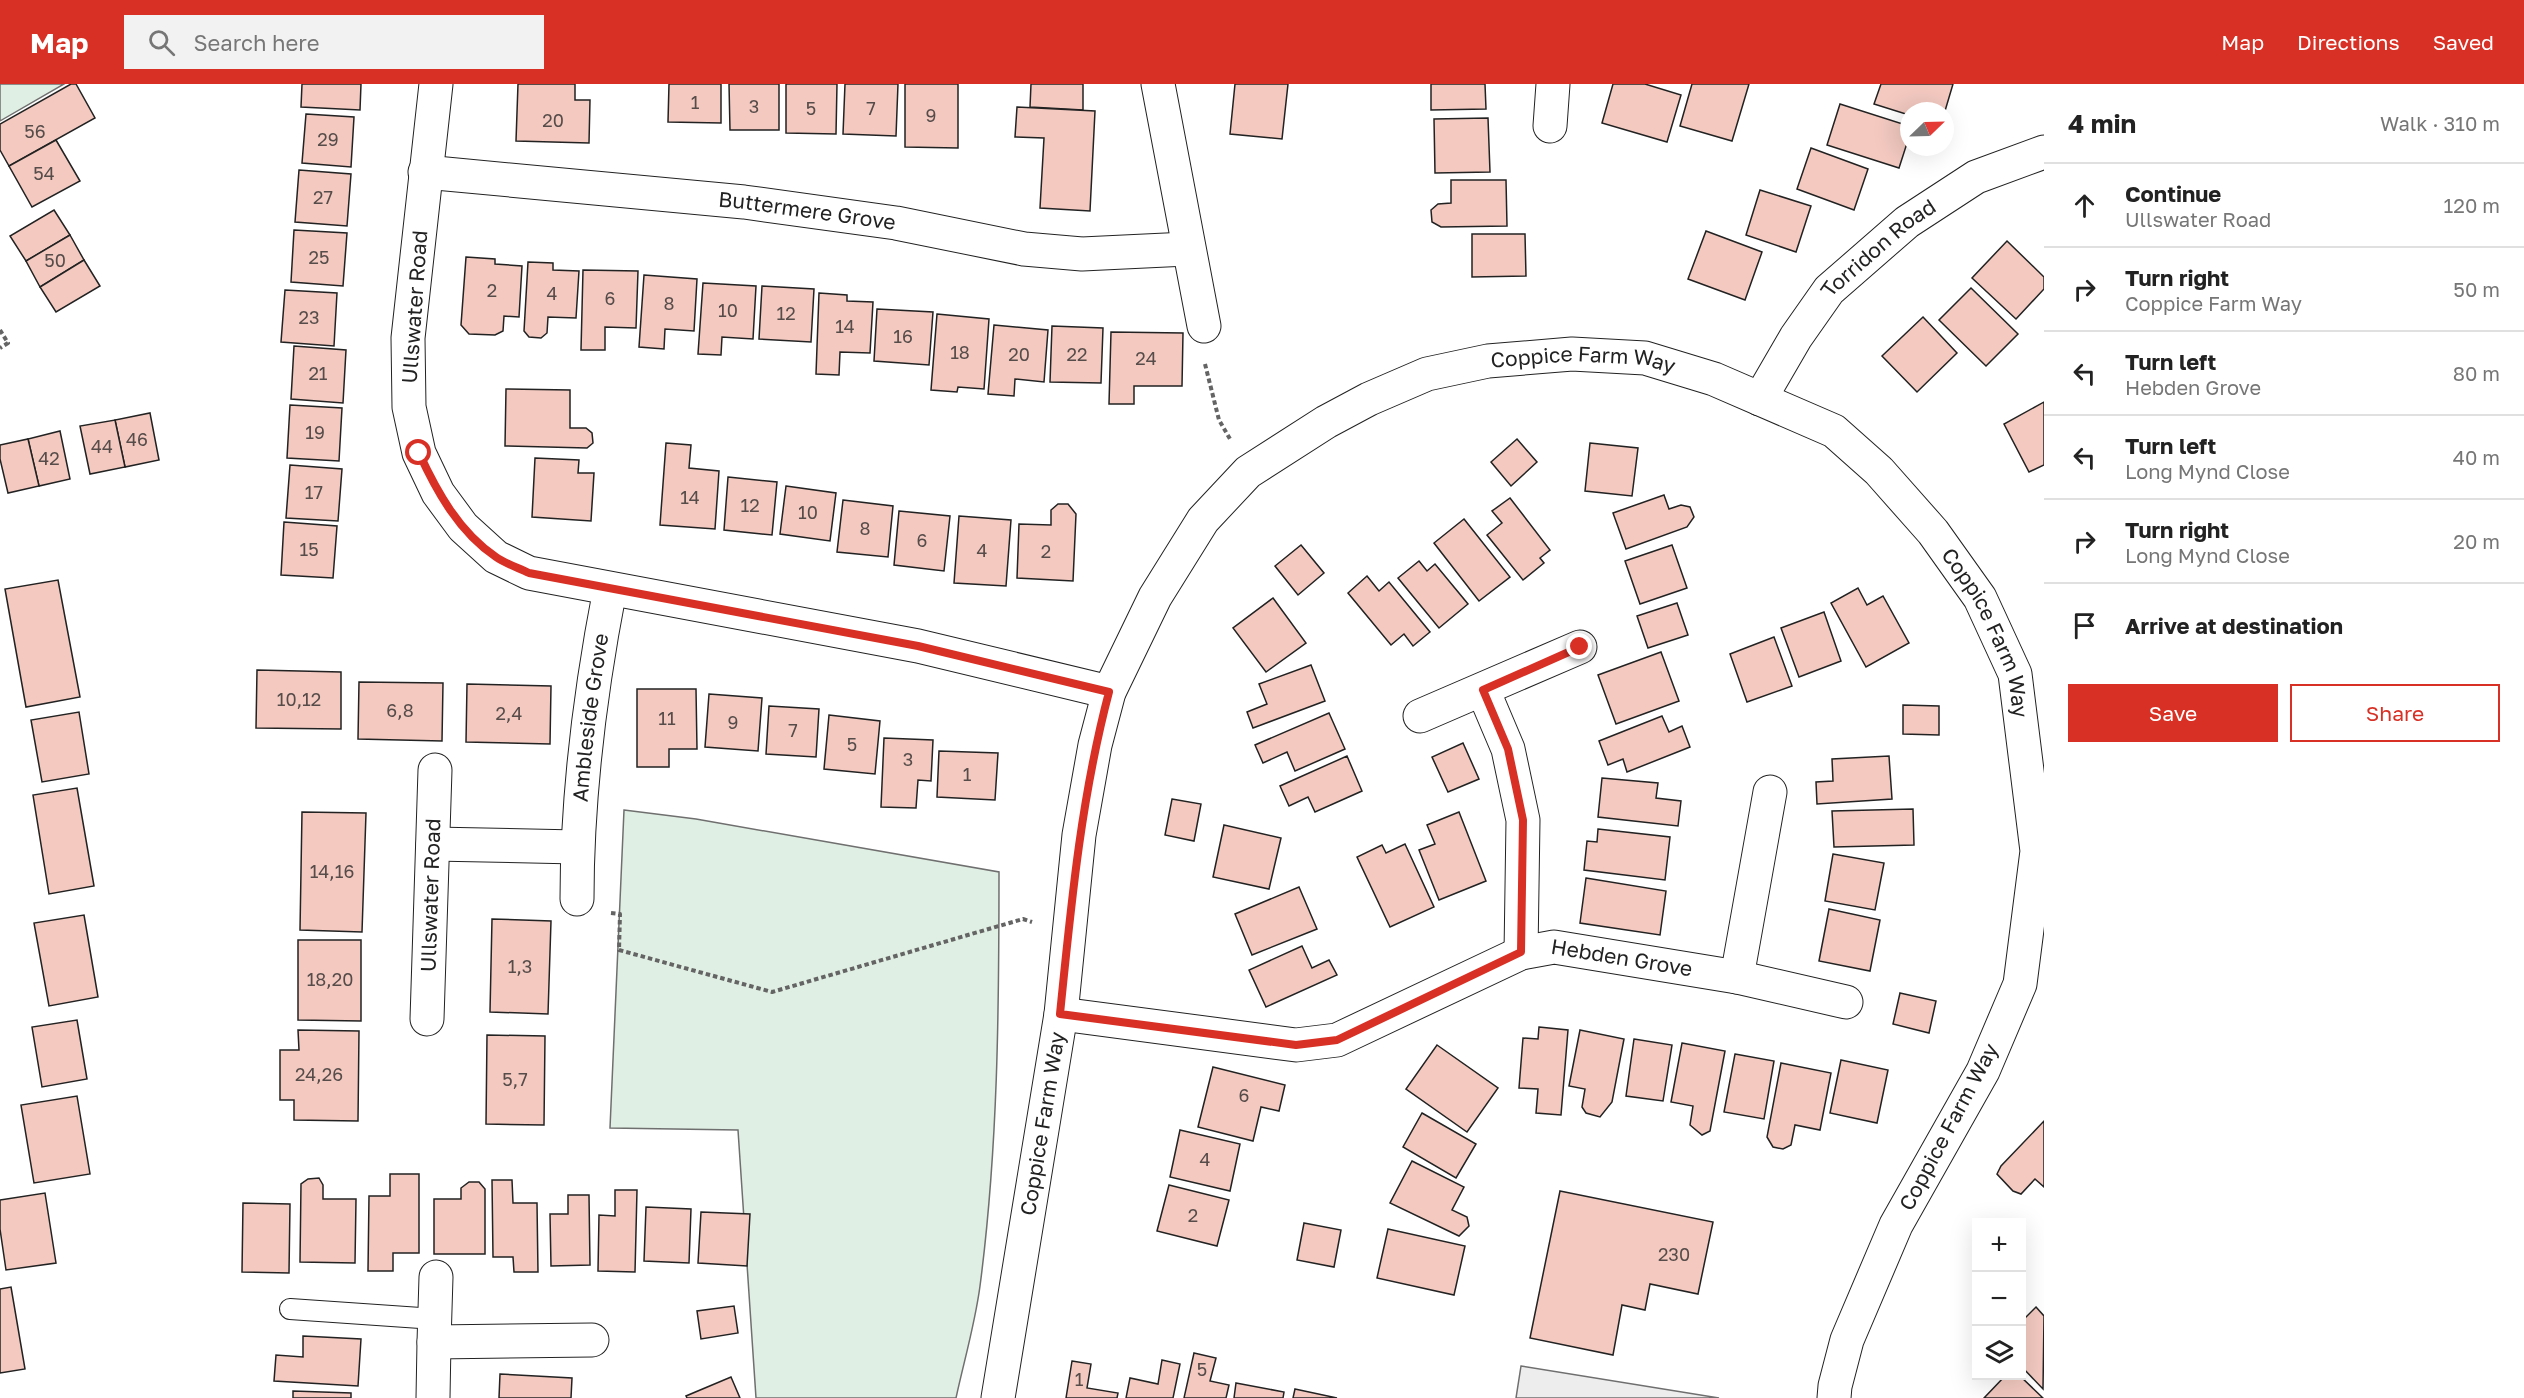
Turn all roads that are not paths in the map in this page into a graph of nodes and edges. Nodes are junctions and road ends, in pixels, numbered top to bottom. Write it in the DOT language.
graph roads {
  1 [pos="436,84"];
  2 [pos="1158,84"];
  3 [pos="1552,84"];
  4 [pos="1550,126"];
  5 [pos="2044,152"];
  6 [pos="425,172"];
  7 [pos="1187,249"];
  8 [pos="1204,326"];
  9 [pos="1760,399"];
  10 [pos="610,589"];
  11 [pos="1580,647"];
  12 [pos="1483,690"];
  13 [pos="1109,692"];
  14 [pos="1420,716"];
  15 [pos="435,770"];
  16 [pos="1770,792"];
  17 [pos="433,844"];
  18 [pos="577,847"];
  19 [pos="2040,850"];
  20 [pos="577,899"];
  21 [pos="1521,952"];
  22 [pos="1737,977"];
  23 [pos="1846,1002"];
  24 [pos="1060,1014"];
  25 [pos="427,1018"];
  26 [pos="436,1277"];
  27 [pos="290,1309"];
  28 [pos="434,1331"];
  29 [pos="592,1340"];
  30 [pos="433,1398"];
  31 [pos="998,1398"];
  32 [pos="1834,1398"];
  1 -- 6 [label="street, Ullswater Road"];
  2 -- 7 [label="street"];
  3 -- 4 [label="street"];
  5 -- 9 [label="street, Torridon Road"];
  6 -- 7 [label="street, Buttermere Grove"];
  6 -- 10 [label="street, Ullswater Road"];
  7 -- 8 [label="street"];
  9 -- 13 [label="street, Coppice Farm Way"];
  9 -- 19 [label="street, Coppice Farm Way"];
  10 -- 13 [label="street, Ullswater Road"];
  10 -- 18 [label="street, Ambleside Grove"];
  11 -- 12 [label="street"];
  12 -- 14 [label="street"];
  12 -- 21 [label="street"];
  13 -- 24 [label="street, Coppice Farm Way"];
  15 -- 17 [label="street, Ullswater Road"];
  16 -- 22 [label="street"];
  17 -- 18 [label="street"];
  17 -- 25 [label="street, Ullswater Road"];
  18 -- 20 [label="street, Ambleside Grove"];
  19 -- 32 [label="street, Coppice Farm Way"];
  21 -- 22 [label="street, Hebden Grove"];
  21 -- 24 [label="street, Hebden Grove"];
  22 -- 23 [label="street, Hebden Grove"];
  24 -- 31 [label="street, Coppice Farm Way"];
  26 -- 28 [label="street"];
  27 -- 28 [label="lane"];
  28 -- 29 [label="street"];
  28 -- 30 [label="street"];
}
